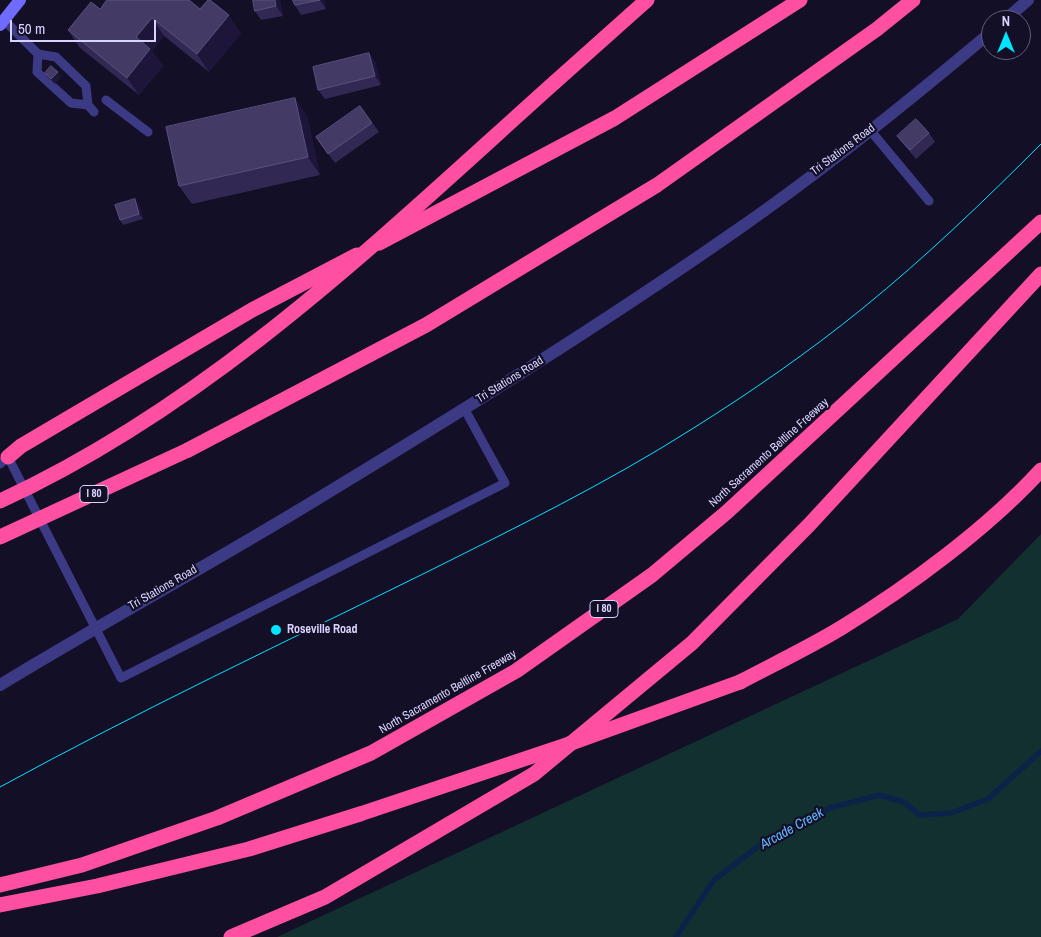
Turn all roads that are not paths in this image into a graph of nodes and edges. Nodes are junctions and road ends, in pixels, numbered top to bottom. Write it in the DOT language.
graph roads {
  1 [pos="647,0"];
  2 [pos="800,0"];
  3 [pos="913,0"];
  4 [pos="1028,0"];
  5 [pos="20,2"];
  6 [pos="1016,10"];
  7 [pos="2,22"];
  8 [pos="981,41"];
  9 [pos="38,54"];
  10 [pos="106,100"];
  11 [pos="870,130"];
  12 [pos="148,132"];
  13 [pos="929,201"];
  14 [pos="1041,222"];
  15 [pos="1041,274"];
  16 [pos="464,408"];
  17 [pos="4,461"];
  18 [pos="1041,470"];
  19 [pos="0,501"];
  20 [pos="0,537"];
  21 [pos="94,628"];
  22 [pos="0,685"];
  23 [pos="0,885"];
  24 [pos="0,905"];
  25 [pos="231,937"];
  1 -- 19 [label="highway, bridge"];
  2 -- 17 [label="highway"];
  3 -- 20 [label="highway, I 80, bridge"];
  4 -- 6 [label="street"];
  5 -- 7 [label="main road"];
  7 -- 9 [label="lane"];
  8 -- 11 [label="street, Tri Stations Road"];
  9 -- 9 [label="lane"];
  10 -- 12 [label="lane"];
  11 -- 13 [label="lane"];
  11 -- 16 [label="street, Tri Stations Road"];
  14 -- 23 [label="highway, North Sacramento Beltline Freeway / I 80"];
  15 -- 25 [label="highway"];
  16 -- 21 [label="street, Tri Stations Road"];
  16 -- 21 [label="lane"];
  17 -- 21 [label="lane"];
  18 -- 24 [label="highway, bridge"];
  21 -- 22 [label="street, Tri Stations Road"];
}
